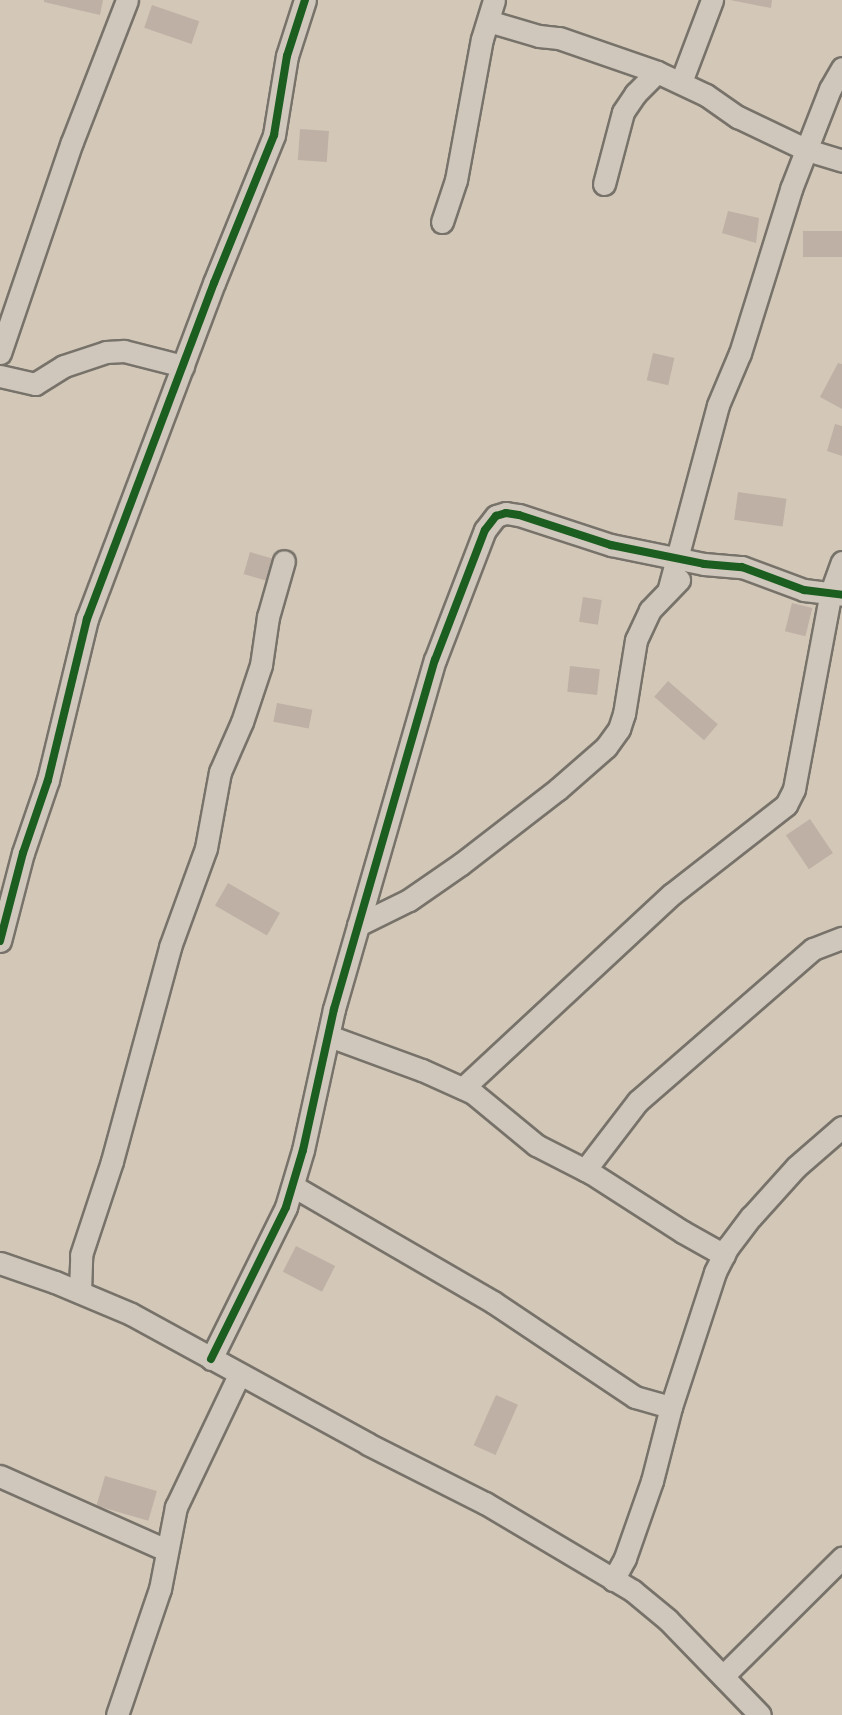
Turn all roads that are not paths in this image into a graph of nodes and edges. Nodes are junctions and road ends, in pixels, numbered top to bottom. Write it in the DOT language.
graph roads {
  1 [pos="127,0"];
  2 [pos="305,0"];
  3 [pos="494,0"];
  4 [pos="712,0"];
  5 [pos="488,21"];
  6 [pos="842,68"];
  7 [pos="657,72"];
  8 [pos="681,82"];
  9 [pos="807,150"];
  10 [pos="842,161"];
  11 [pos="604,184"];
  12 [pos="442,222"];
  13 [pos="0,353"];
  14 [pos="183,366"];
  15 [pos="0,376"];
  16 [pos="676,556"];
  17 [pos="284,561"];
  18 [pos="842,562"];
  19 [pos="705,564"];
  20 [pos="669,588"];
  21 [pos="836,593"];
  22 [pos="358,926"];
  23 [pos="842,938"];
  24 [pos="0,941"];
  25 [pos="329,1036"];
  26 [pos="463,1088"];
  27 [pos="842,1127"];
  28 [pos="585,1170"];
  29 [pos="293,1186"];
  30 [pos="724,1255"];
  31 [pos="0,1263"];
  32 [pos="80,1292"];
  33 [pos="211,1359"];
  34 [pos="239,1375"];
  35 [pos="671,1407"];
  36 [pos="0,1476"];
  37 [pos="166,1550"];
  38 [pos="842,1558"];
  39 [pos="614,1580"];
  40 [pos="723,1676"];
  41 [pos="117,1715"];
  42 [pos="760,1715"];
  1 -- 13 [label="street"];
  2 -- 14 [label="street"];
  3 -- 5 [label="street"];
  4 -- 8 [label="street"];
  5 -- 7 [label="street"];
  5 -- 12 [label="street"];
  6 -- 9 [label="street"];
  7 -- 8 [label="street"];
  7 -- 11 [label="street"];
  8 -- 9 [label="street"];
  9 -- 10 [label="street"];
  9 -- 16 [label="street"];
  14 -- 15 [label="street"];
  14 -- 24 [label="street"];
  16 -- 19 [label="street"];
  16 -- 20 [label="street"];
  16 -- 22 [label="street"];
  17 -- 32 [label="street"];
  18 -- 21 [label="street"];
  19 -- 20 [label="street"];
  19 -- 21 [label="street"];
  20 -- 22 [label="street"];
  21 -- 26 [label="street"];
  22 -- 25 [label="street"];
  23 -- 28 [label="street"];
  25 -- 26 [label="street"];
  25 -- 29 [label="street"];
  26 -- 28 [label="street"];
  27 -- 30 [label="street"];
  28 -- 30 [label="street"];
  29 -- 33 [label="street"];
  29 -- 35 [label="street"];
  30 -- 35 [label="street"];
  31 -- 32 [label="street"];
  32 -- 33 [label="street"];
  33 -- 34 [label="street"];
  34 -- 37 [label="street"];
  34 -- 39 [label="street"];
  35 -- 39 [label="street"];
  36 -- 37 [label="street"];
  37 -- 41 [label="street"];
  38 -- 40 [label="street"];
  39 -- 40 [label="street"];
  40 -- 42 [label="street"];
}
